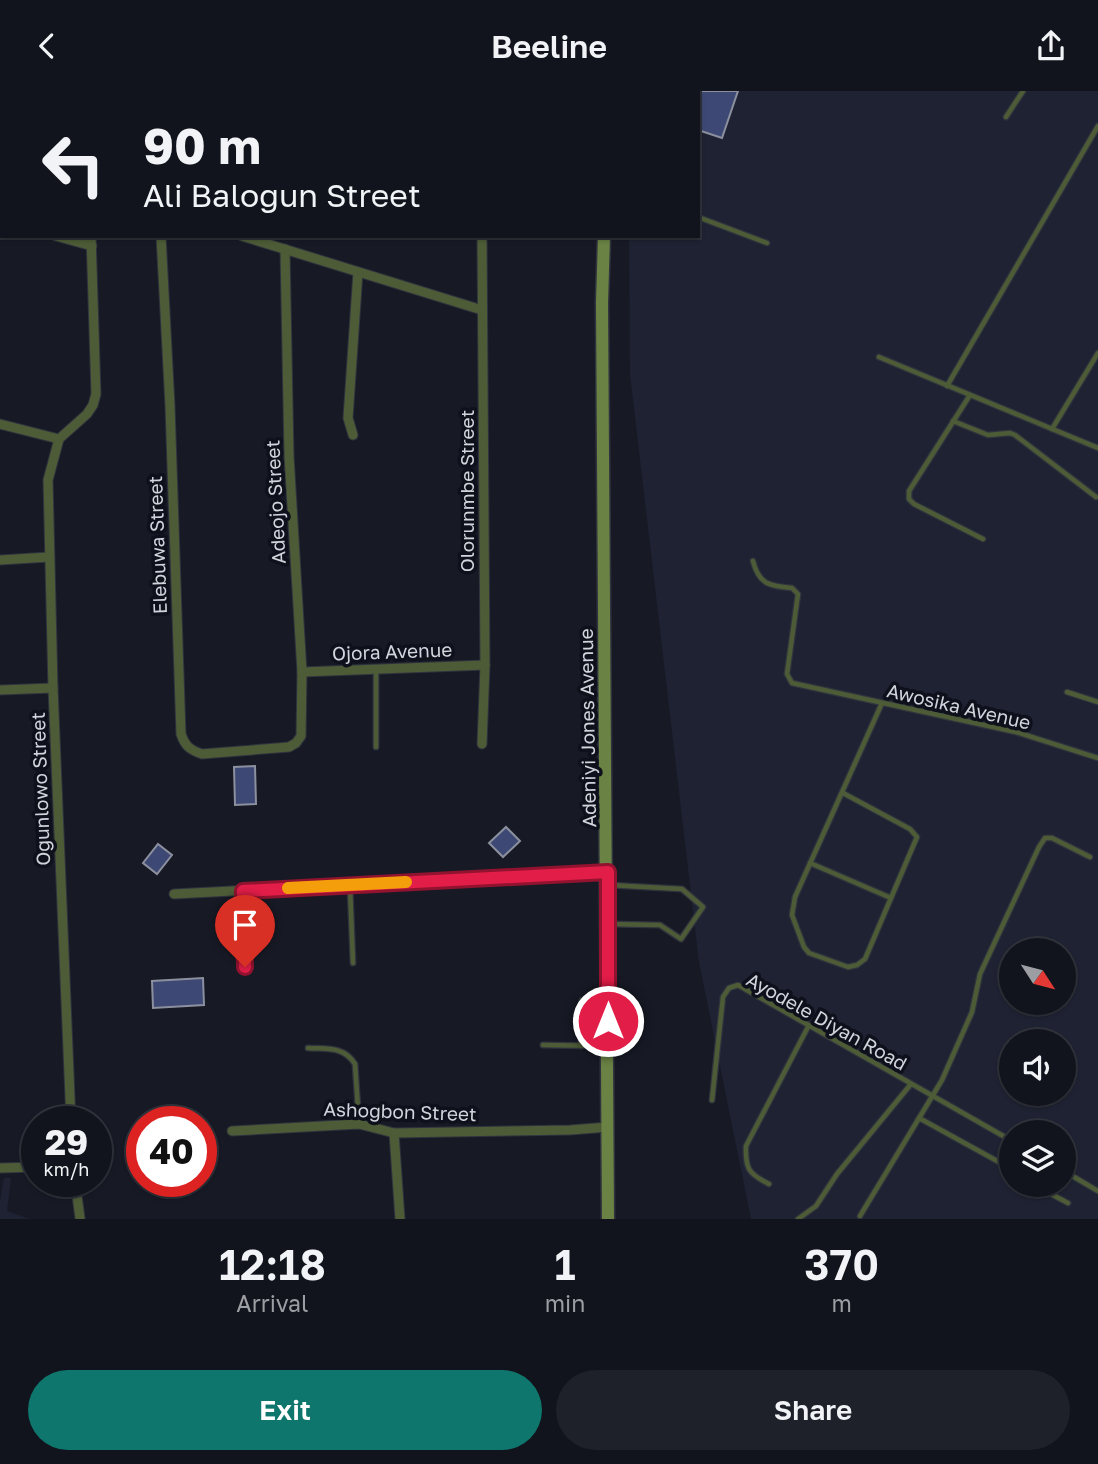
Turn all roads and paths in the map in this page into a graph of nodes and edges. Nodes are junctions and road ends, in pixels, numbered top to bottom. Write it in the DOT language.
graph roads {
  1 [pos="1023,91"];
  2 [pos="1006,117"];
  3 [pos="1098,126"];
  4 [pos="700,218"];
  5 [pos="70,238"];
  6 [pos="161,238"];
  7 [pos="249,238"];
  8 [pos="482,238"];
  9 [pos="604,238"];
  10 [pos="92,241"];
  11 [pos="767,243"];
  12 [pos="285,249"];
  13 [pos="358,272"];
  14 [pos="482,310"];
  15 [pos="1098,353"];
  16 [pos="879,357"];
  17 [pos="947,386"];
  18 [pos="970,395"];
  19 [pos="953,421"];
  20 [pos="0,423"];
  21 [pos="1052,429"];
  22 [pos="353,435"];
  23 [pos="59,439"];
  24 [pos="1098,448"];
  25 [pos="1096,497"];
  26 [pos="983,539"];
  27 [pos="49,557"];
  28 [pos="0,560"];
  29 [pos="753,561"];
  30 [pos="485,665"];
  31 [pos="376,669"];
  32 [pos="302,672"];
  33 [pos="53,688"];
  34 [pos="0,690"];
  35 [pos="1067,692"];
  36 [pos="1098,702"];
  37 [pos="882,703"];
  38 [pos="482,744"];
  39 [pos="289,747"];
  40 [pos="376,747"];
  41 [pos="1098,758"];
  42 [pos="843,793"];
  43 [pos="1090,857"];
  44 [pos="810,863"];
  45 [pos="608,878"];
  46 [pos="350,885"];
  47 [pos="243,891"];
  48 [pos="174,894"];
  49 [pos="891,898"];
  50 [pos="608,924"];
  51 [pos="354,963"];
  52 [pos="245,967"];
  53 [pos="582,1000"];
  54 [pos="809,1025"];
  55 [pos="543,1045"];
  56 [pos="581,1046"];
  57 [pos="608,1046"];
  58 [pos="308,1048"];
  59 [pos="911,1084"];
  60 [pos="933,1097"];
  61 [pos="712,1100"];
  62 [pos="70,1106"];
  63 [pos="919,1118"];
  64 [pos="359,1124"];
  65 [pos="608,1127"];
  66 [pos="232,1131"];
  67 [pos="394,1133"];
  68 [pos="999,1134"];
  69 [pos="999,1162"];
  70 [pos="21,1167"];
  71 [pos="0,1168"];
  72 [pos="1076,1178"];
  73 [pos="769,1184"];
  74 [pos="1098,1191"];
  75 [pos="77,1197"];
  76 [pos="1057,1197"];
  77 [pos="1068,1203"];
  78 [pos="860,1216"];
  79 [pos="80,1218"];
  80 [pos="400,1219"];
  81 [pos="608,1219"];
  82 [pos="798,1219"];
  1 -- 2 [label="lane"];
  3 -- 17 [label="lane"];
  4 -- 11 [label="lane"];
  5 -- 10 [label="street"];
  6 -- 39 [label="street, Elebuwa Street"];
  7 -- 12 [label="street"];
  8 -- 14 [label="street, Olorunmbe Street"];
  9 -- 45 [label="street, Adeniyi Jones Avenue"];
  10 -- 23 [label="street"];
  12 -- 13 [label="street"];
  12 -- 32 [label="street, Adeojo Street"];
  13 -- 14 [label="street"];
  13 -- 22 [label="street"];
  14 -- 30 [label="street, Olorunmbe Street"];
  15 -- 21 [label="lane"];
  16 -- 17 [label="lane"];
  17 -- 18 [label="lane"];
  18 -- 19 [label="lane"];
  18 -- 21 [label="lane"];
  19 -- 25 [label="lane"];
  19 -- 26 [label="lane"];
  20 -- 23 [label="street"];
  21 -- 24 [label="lane"];
  23 -- 27 [label="street, Ogunlowo Street"];
  27 -- 28 [label="street"];
  27 -- 33 [label="street, Ogunlowo Street"];
  29 -- 37 [label="lane, Awosika Avenue"];
  30 -- 31 [label="street, Ojora Avenue"];
  30 -- 38 [label="street, Olorunmbe Street"];
  31 -- 32 [label="street, Ojora Avenue"];
  31 -- 40 [label="lane"];
  32 -- 39 [label="street, Adeojo Street"];
  33 -- 34 [label="street"];
  33 -- 62 [label="street, Ogunlowo Street"];
  35 -- 36 [label="lane"];
  37 -- 41 [label="lane, Awosika Avenue"];
  37 -- 42 [label="lane"];
  42 -- 44 [label="lane"];
  42 -- 49 [label="lane"];
  43 -- 60 [label="lane"];
  44 -- 49 [label="lane"];
  44 -- 49 [label="lane"];
  45 -- 46 [label="street"];
  45 -- 50 [label="street, Adeniyi Jones Avenue"];
  45 -- 50 [label="lane"];
  46 -- 47 [label="street"];
  46 -- 51 [label="lane"];
  47 -- 48 [label="street"];
  47 -- 52 [label="lane"];
  50 -- 57 [label="street, Adeniyi Jones Avenue"];
  53 -- 56 [label="lane"];
  54 -- 59 [label="lane, Ayodele Diyan Road"];
  54 -- 61 [label="lane, Ayodele Diyan Road"];
  54 -- 73 [label="lane"];
  55 -- 56 [label="lane"];
  56 -- 57 [label="lane"];
  57 -- 65 [label="street, Adeniyi Jones Avenue"];
  58 -- 64 [label="lane"];
  59 -- 60 [label="lane, Ayodele Diyan Road"];
  59 -- 82 [label="lane"];
  60 -- 63 [label="lane"];
  60 -- 68 [label="lane, Ayodele Diyan Road"];
  63 -- 69 [label="lane"];
  63 -- 78 [label="lane"];
  64 -- 66 [label="street, Ashogbon Street"];
  64 -- 67 [label="street, Ashogbon Street"];
  65 -- 67 [label="street, Ashogbon Street"];
  65 -- 81 [label="street, Adeniyi Jones Avenue"];
  67 -- 80 [label="street"];
  70 -- 71 [label="street"];
  72 -- 74 [label="lane"];
  75 -- 79 [label="street"];
  76 -- 77 [label="lane"];
}
